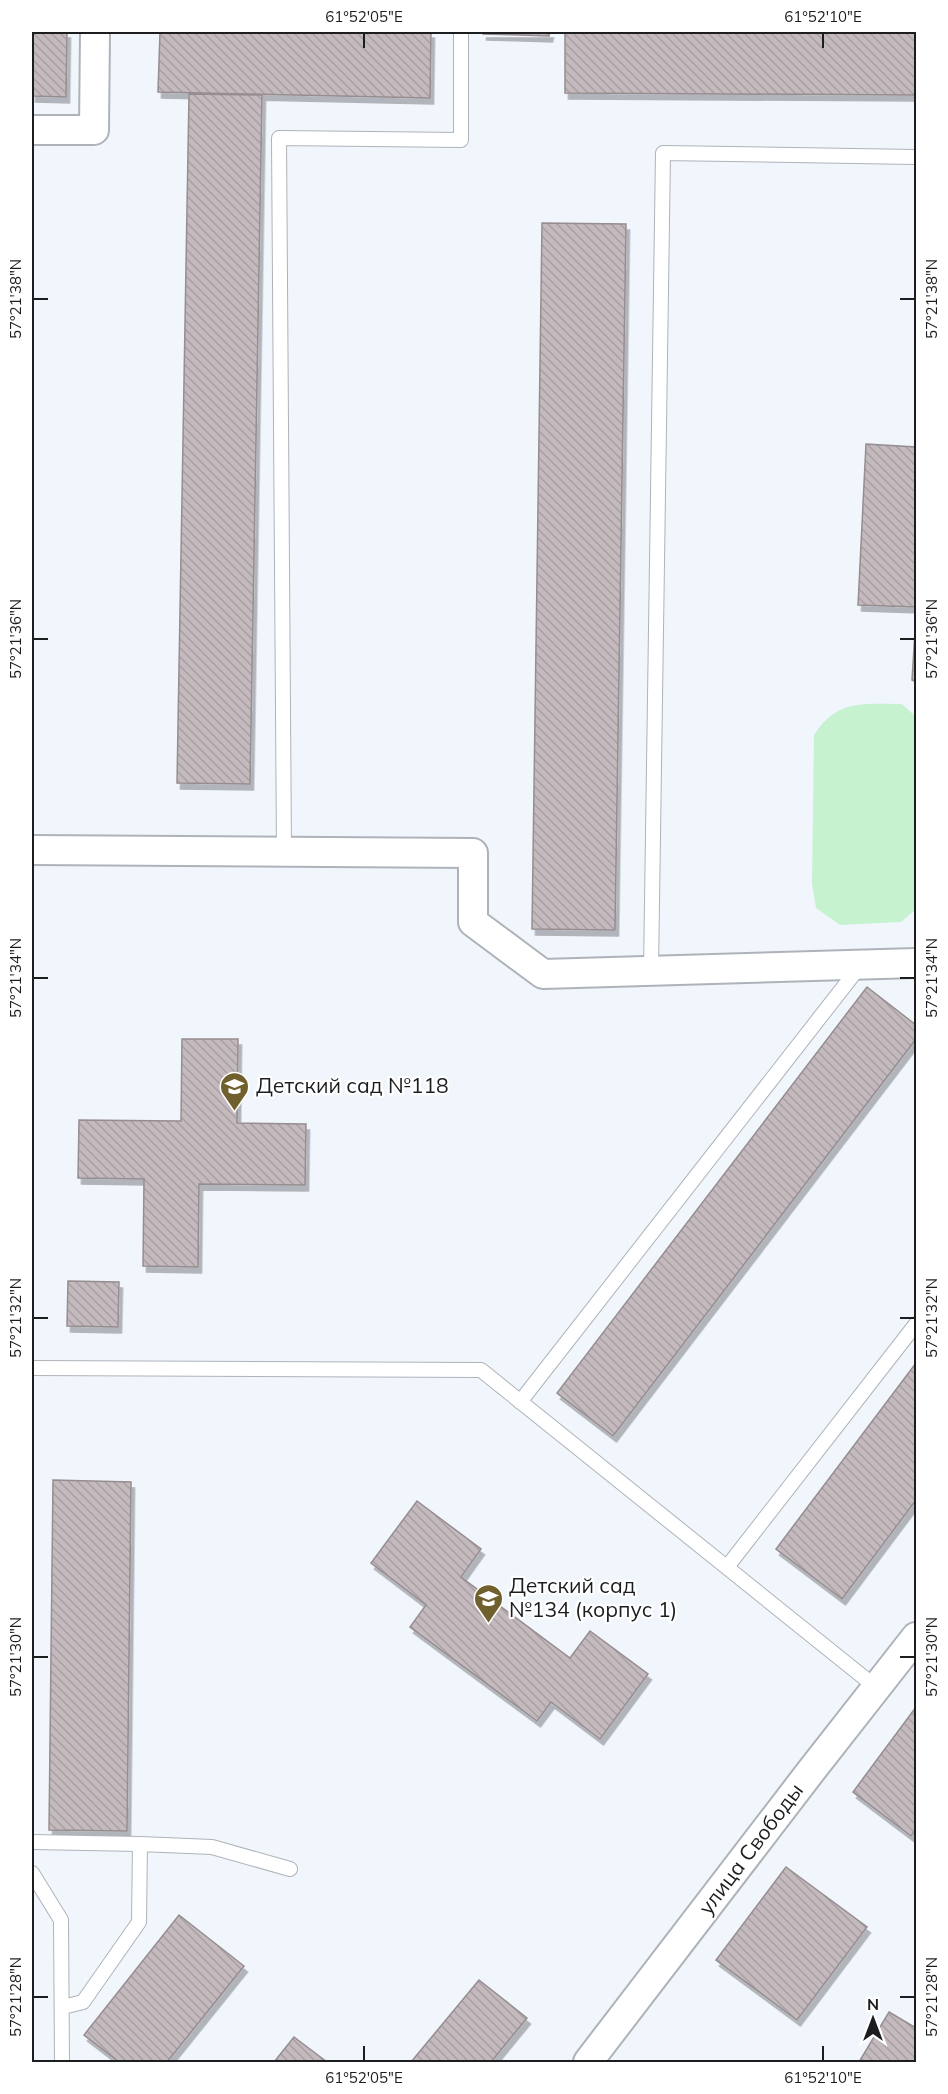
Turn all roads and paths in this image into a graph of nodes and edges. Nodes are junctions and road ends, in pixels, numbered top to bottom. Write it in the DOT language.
graph roads {
  1 [pos="95,32"];
  2 [pos="461,32"];
  3 [pos="32,130"];
  4 [pos="916,157"];
  5 [pos="32,850"];
  6 [pos="284,852"];
  7 [pos="916,963"];
  8 [pos="861,965"];
  9 [pos="651,971"];
  10 [pos="916,1324"];
  11 [pos="32,1368"];
  12 [pos="520,1402"];
  13 [pos="727,1567"];
  14 [pos="916,1637"];
  15 [pos="877,1688"];
  16 [pos="32,1842"];
  17 [pos="141,1844"];
  18 [pos="290,1869"];
  19 [pos="32,1873"];
  20 [pos="63,2007"];
  21 [pos="62,2062"];
  22 [pos="588,2062"];
  1 -- 3 [label="street"];
  2 -- 6 [label="lane"];
  4 -- 9 [label="lane"];
  5 -- 6 [label="street"];
  6 -- 9 [label="street"];
  7 -- 8 [label="street"];
  8 -- 9 [label="street"];
  8 -- 12 [label="lane"];
  10 -- 13 [label="lane"];
  11 -- 12 [label="lane"];
  12 -- 13 [label="lane"];
  13 -- 15 [label="lane"];
  14 -- 15 [label="street, улица Свободы"];
  15 -- 22 [label="street, улица Свободы"];
  16 -- 17 [label="lane"];
  17 -- 18 [label="lane"];
  17 -- 20 [label="lane"];
  19 -- 20 [label="lane"];
  20 -- 21 [label="lane"];
}
